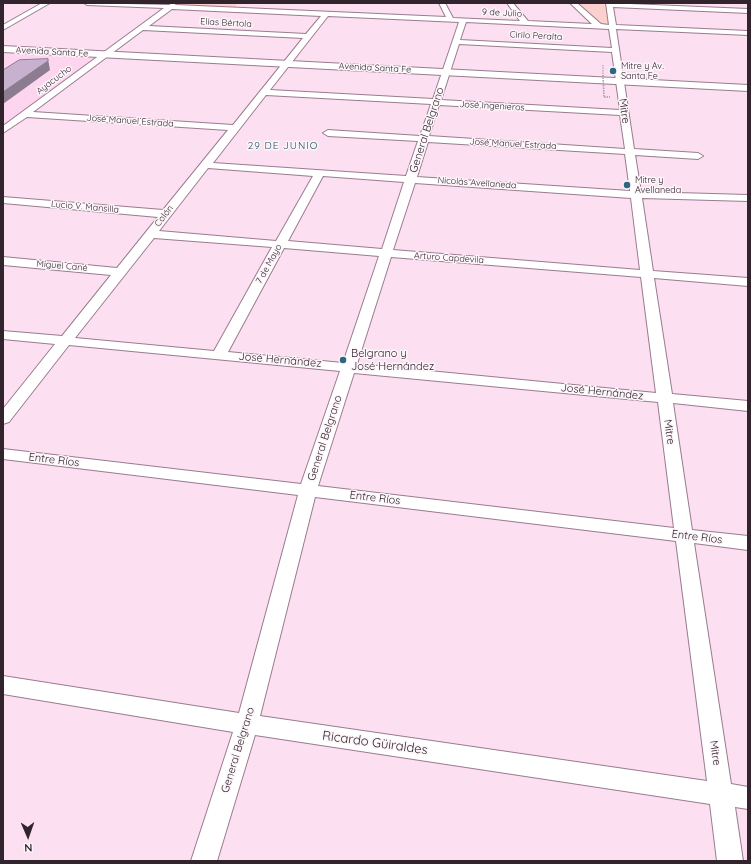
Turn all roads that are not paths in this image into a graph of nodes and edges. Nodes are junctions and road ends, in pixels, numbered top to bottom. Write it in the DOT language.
graph roads {
  1 [pos="47,3"];
  2 [pos="87,3"];
  3 [pos="305,3"];
  4 [pos="442,3"];
  5 [pos="510,3"];
  6 [pos="573,3"];
  7 [pos="609,4"];
  8 [pos="173,5"];
  9 [pos="236,6"];
  10 [pos="748,11"];
  11 [pos="306,13"];
  12 [pos="326,14"];
  13 [pos="451,20"];
  14 [pos="463,20"];
  15 [pos="526,23"];
  16 [pos="599,26"];
  17 [pos="612,27"];
  18 [pos="3,28"];
  19 [pos="142,28"];
  20 [pos="748,33"];
  21 [pos="308,36"];
  22 [pos="456,42"];
  23 [pos="3,49"];
  24 [pos="616,50"];
  25 [pos="105,54"];
  26 [pos="286,64"];
  27 [pos="446,72"];
  28 [pos="620,81"];
  29 [pos="748,88"];
  30 [pos="263,92"];
  31 [pos="436,102"];
  32 [pos="624,113"];
  33 [pos="25,114"];
  34 [pos="235,128"];
  35 [pos="3,130"];
  36 [pos="328,133"];
  37 [pos="424,138"];
  38 [pos="630,151"];
  39 [pos="698,156"];
  40 [pos="205,165"];
  41 [pos="320,172"];
  42 [pos="411,178"];
  43 [pos="636,194"];
  44 [pos="748,198"];
  45 [pos="3,200"];
  46 [pos="166,214"];
  47 [pos="150,234"];
  48 [pos="280,245"];
  49 [pos="386,253"];
  50 [pos="3,261"];
  51 [pos="120,272"];
  52 [pos="647,274"];
  53 [pos="748,282"];
  54 [pos="3,334"];
  55 [pos="66,340"];
  56 [pos="219,355"];
  57 [pos="349,367"];
  58 [pos="664,398"];
  59 [pos="748,406"];
  60 [pos="3,419"];
  61 [pos="3,454"];
  62 [pos="308,490"];
  63 [pos="684,535"];
  64 [pos="748,543"];
  65 [pos="3,685"];
  66 [pos="247,724"];
  67 [pos="720,794"];
  68 [pos="748,798"];
  69 [pos="204,861"];
  70 [pos="730,861"];
  1 -- 18 [label="street"];
  2 -- 8 [label="street, 9 de Julio"];
  3 -- 11 [label="street"];
  4 -- 13 [label="street"];
  5 -- 15 [label="street"];
  6 -- 16 [label="street"];
  7 -- 10 [label="street"];
  7 -- 17 [label="street, Mitre"];
  8 -- 9 [label="street, 9 de Julio"];
  8 -- 19 [label="street, Ayacucho"];
  9 -- 11 [label="street, 9 de Julio"];
  11 -- 12 [label="street, 9 de Julio"];
  12 -- 13 [label="street, 9 de Julio"];
  12 -- 21 [label="street, Colón"];
  13 -- 14 [label="street, 9 de Julio"];
  14 -- 15 [label="street, 9 de Julio"];
  14 -- 22 [label="street, General Belgrano"];
  15 -- 16 [label="street, 9 de Julio"];
  16 -- 17 [label="street, 9 de Julio"];
  17 -- 20 [label="street, 9 de Julio"];
  17 -- 24 [label="street, Mitre"];
  19 -- 21 [label="street, Elías Bértola"];
  19 -- 25 [label="street, Ayacucho"];
  21 -- 26 [label="street, Colón"];
  22 -- 24 [label="street, Cirilo Peralta"];
  22 -- 27 [label="street, General Belgrano"];
  23 -- 25 [label="main road, Avenida Santa Fe"];
  24 -- 28 [label="street, Mitre"];
  25 -- 26 [label="main road, Avenida Santa Fe"];
  25 -- 33 [label="street, Ayacucho"];
  26 -- 27 [label="main road, Avenida Santa Fe"];
  26 -- 30 [label="street, Colón"];
  27 -- 28 [label="main road, Avenida Santa Fe"];
  27 -- 31 [label="street, General Belgrano"];
  28 -- 29 [label="main road, Avenida Santa Fe"];
  28 -- 32 [label="street, Mitre"];
  30 -- 31 [label="street, José Ingenieros"];
  30 -- 34 [label="street, Colón"];
  31 -- 32 [label="street, José Ingenieros"];
  31 -- 37 [label="street, General Belgrano"];
  32 -- 38 [label="street, Mitre"];
  33 -- 34 [label="street, José Manuel Estrada"];
  33 -- 35 [label="street, Ayacucho"];
  34 -- 40 [label="street, Colón"];
  36 -- 37 [label="street, José Manuel Estrada"];
  37 -- 38 [label="street, José Manuel Estrada"];
  37 -- 42 [label="street, General Belgrano"];
  38 -- 39 [label="street, José Manuel Estrada"];
  38 -- 43 [label="street, Mitre"];
  40 -- 41 [label="street, Nicolás Avellaneda"];
  40 -- 46 [label="street, Colón"];
  41 -- 42 [label="street, Nicolás Avellaneda"];
  41 -- 48 [label="street, 7 de Mayo"];
  42 -- 43 [label="street, Nicolás Avellaneda"];
  42 -- 49 [label="street, General Belgrano"];
  43 -- 44 [label="street, Nicolás Avellaneda"];
  43 -- 52 [label="street, Mitre"];
  45 -- 46 [label="street, Lucio V. Mansilla"];
  46 -- 47 [label="street, Colón"];
  47 -- 48 [label="street, Arturo Capdevila"];
  47 -- 51 [label="street, Colón"];
  48 -- 49 [label="street, Arturo Capdevila"];
  48 -- 56 [label="street, 7 de Mayo"];
  49 -- 52 [label="street, Arturo Capdevila"];
  49 -- 57 [label="street, General Belgrano"];
  50 -- 51 [label="street, Miguel Cané"];
  51 -- 55 [label="street, Colón"];
  52 -- 53 [label="street, Arturo Capdevila"];
  52 -- 58 [label="street, Mitre"];
  54 -- 55 [label="street, José Hernández"];
  55 -- 56 [label="street, José Hernández"];
  55 -- 60 [label="street, Colón"];
  56 -- 57 [label="street, José Hernández"];
  57 -- 58 [label="street, José Hernández"];
  57 -- 62 [label="street, General Belgrano"];
  58 -- 59 [label="street, José Hernández"];
  58 -- 63 [label="street, Mitre"];
  61 -- 62 [label="street, Entre Ríos"];
  62 -- 63 [label="street, Entre Ríos"];
  62 -- 66 [label="street, General Belgrano"];
  63 -- 64 [label="street, Entre Ríos"];
  63 -- 67 [label="street, Mitre"];
  65 -- 66 [label="street, Ricardo Güiraldes"];
  66 -- 67 [label="street, Ricardo Güiraldes"];
  66 -- 69 [label="street, General Belgrano"];
  67 -- 68 [label="street, Ricardo Güiraldes"];
  67 -- 70 [label="street, Mitre"];
}
